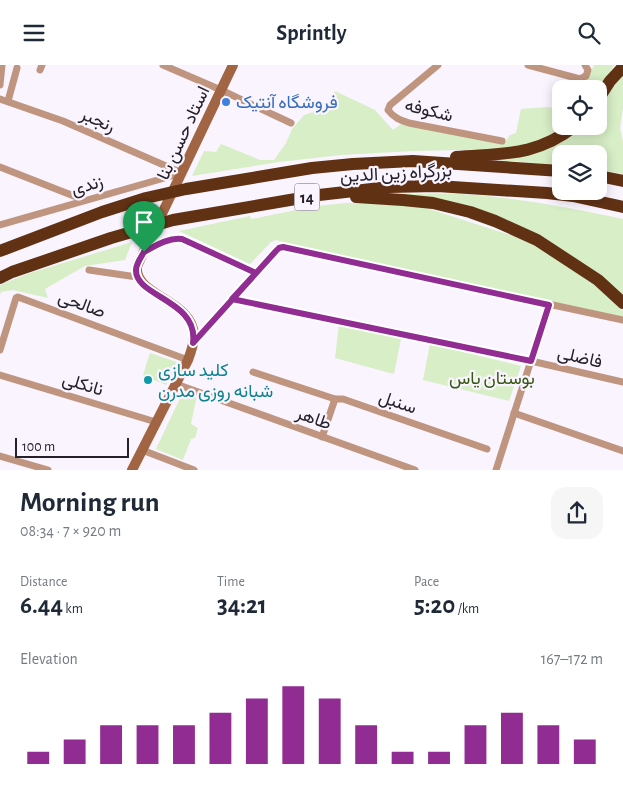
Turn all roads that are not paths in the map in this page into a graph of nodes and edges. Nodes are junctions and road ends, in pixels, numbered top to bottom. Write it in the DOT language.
graph roads {
  1 [pos="2,65"];
  2 [pos="163,65"];
  3 [pos="233,65"];
  4 [pos="436,65"];
  5 [pos="528,65"];
  6 [pos="585,65"];
  7 [pos="619,65"];
  8 [pos="623,67"];
  9 [pos="17,68"];
  10 [pos="610,81"];
  11 [pos="0,85"];
  12 [pos="607,86"];
  13 [pos="221,90"];
  14 [pos="4,100"];
  15 [pos="291,123"];
  16 [pos="563,135"];
  17 [pos="502,141"];
  18 [pos="413,161"];
  19 [pos="0,167"];
  20 [pos="552,170"];
  21 [pos="182,173"];
  22 [pos="607,178"];
  23 [pos="623,181"];
  24 [pos="319,195"];
  25 [pos="84,200"];
  26 [pos="623,207"];
  27 [pos="0,225"];
  28 [pos="0,251"];
  29 [pos="144,252"];
  30 [pos="89,270"];
  31 [pos="256,273"];
  32 [pos="137,277"];
  33 [pos="0,278"];
  34 [pos="232,299"];
  35 [pos="623,303"];
  36 [pos="549,305"];
  37 [pos="623,320"];
  38 [pos="193,343"];
  39 [pos="0,350"];
  40 [pos="188,359"];
  41 [pos="531,361"];
  42 [pos="253,372"];
  43 [pos="0,375"];
  44 [pos="623,382"];
  45 [pos="176,384"];
  46 [pos="335,399"];
  47 [pos="514,413"];
  48 [pos="156,422"];
  49 [pos="322,437"];
  50 [pos="487,449"];
  51 [pos="142,451"];
  52 [pos="623,451"];
  53 [pos="0,457"];
  54 [pos="48,470"];
  55 [pos="132,470"];
  56 [pos="194,470"];
  57 [pos="415,470"];
  58 [pos="496,470"];
  1 -- 11 [label="street"];
  2 -- 13 [label="street"];
  3 -- 13 [label="main road, استاد حسن بنا"];
  4 -- 17 [label="street, شکوفه"];
  5 -- 6 [label="street"];
  7 -- 10 [label="street"];
  8 -- 10 [label="highway"];
  9 -- 14 [label="street"];
  10 -- 12 [label="highway"];
  13 -- 15 [label="street"];
  13 -- 21 [label="main road, استاد حسن بنا"];
  14 -- 21 [label="street, رنجبر"];
  16 -- 18 [label="highway"];
  18 -- 20 [label="highway, بزرگراه زین الدین / 14"];
  18 -- 28 [label="highway, بزرگراه زین الدین / 14"];
  19 -- 25 [label="street"];
  21 -- 25 [label="street, زندی"];
  21 -- 29 [label="main road, استاد حسن بنا"];
  22 -- 23 [label="highway"];
  24 -- 26 [label="highway, بزرگراه زین الدین / 14"];
  24 -- 33 [label="highway, بزرگراه زین الدین / 14"];
  24 -- 35 [label="highway"];
  25 -- 27 [label="street, زندی"];
  29 -- 31 [label="street"];
  29 -- 32 [label="main road, استاد حسن بنا"];
  30 -- 32 [label="street"];
  31 -- 34 [label="street"];
  31 -- 36 [label="street"];
  32 -- 38 [label="main road"];
  34 -- 38 [label="street"];
  34 -- 41 [label="street, فاضلی"];
  36 -- 37 [label="street"];
  36 -- 41 [label="street"];
  38 -- 40 [label="main road"];
  39 -- 40 [label="street, صالحی"];
  40 -- 45 [label="main road"];
  41 -- 44 [label="street, فاضلی"];
  41 -- 47 [label="street"];
  42 -- 46 [label="street, سنبل"];
  43 -- 48 [label="street, نانکلی"];
  45 -- 48 [label="main road"];
  45 -- 49 [label="street, طاهر"];
  46 -- 49 [label="street"];
  46 -- 50 [label="street, سنبل"];
  47 -- 52 [label="street"];
  47 -- 58 [label="street"];
  48 -- 51 [label="main road"];
  49 -- 57 [label="street, طاهر"];
  51 -- 55 [label="main road"];
  51 -- 56 [label="street"];
  53 -- 54 [label="street"];
}
